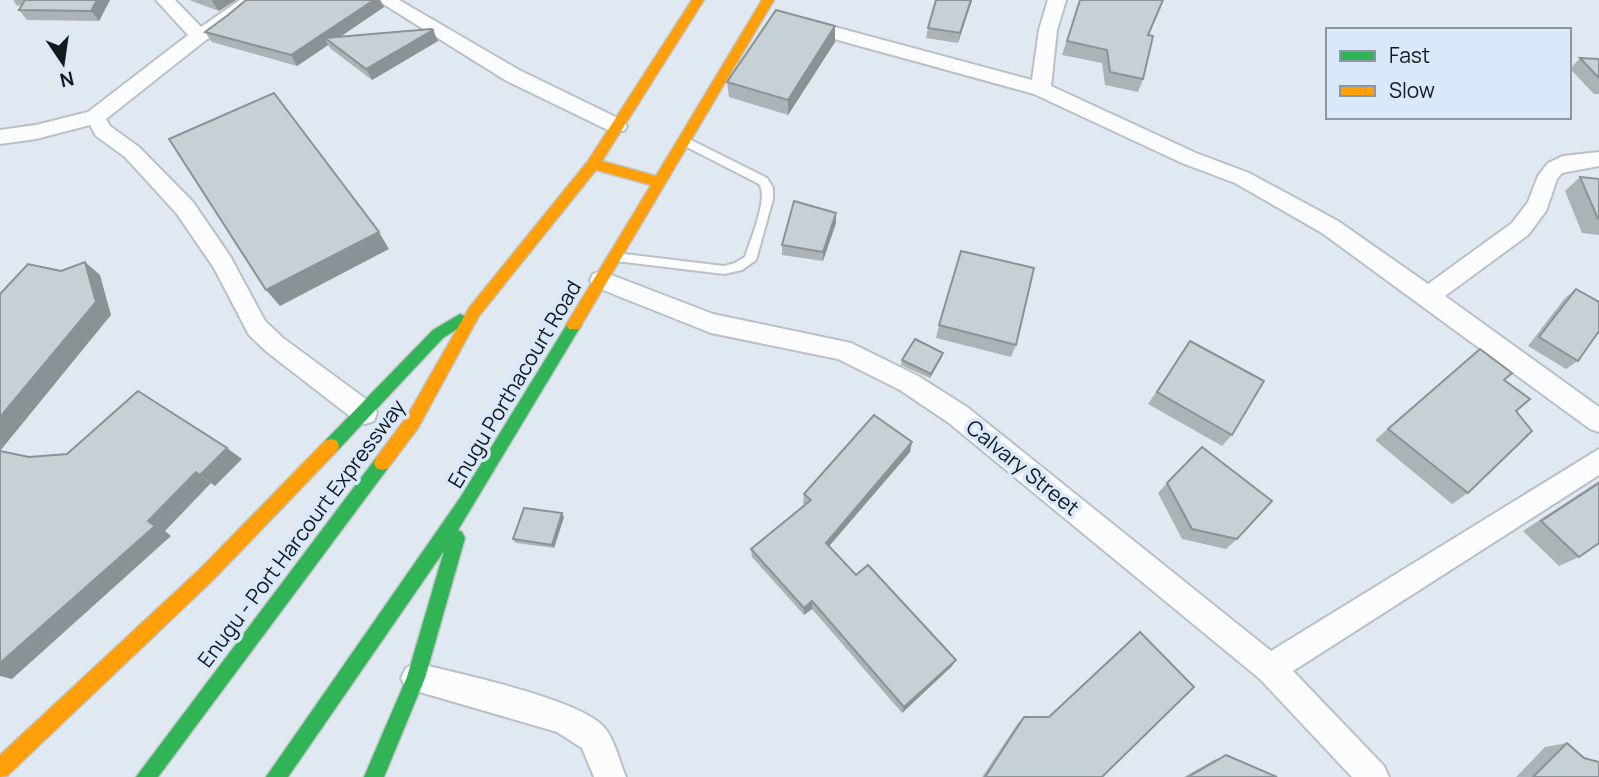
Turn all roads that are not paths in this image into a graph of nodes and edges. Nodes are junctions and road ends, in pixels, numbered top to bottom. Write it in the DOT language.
graph roads {
  1 [pos="165,0"];
  2 [pos="251,0"];
  3 [pos="386,0"];
  4 [pos="698,0"];
  5 [pos="1057,0"];
  6 [pos="773,12"];
  7 [pos="199,36"];
  8 [pos="1041,89"];
  9 [pos="95,117"];
  10 [pos="617,126"];
  11 [pos="0,137"];
  12 [pos="685,141"];
  13 [pos="1599,159"];
  14 [pos="593,164"];
  15 [pos="660,182"];
  16 [pos="615,256"];
  17 [pos="601,280"];
  18 [pos="1429,296"];
  19 [pos="474,312"];
  20 [pos="365,412"];
  21 [pos="1599,421"];
  22 [pos="1599,461"];
  23 [pos="466,504"];
  24 [pos="1270,669"];
  25 [pos="416,678"];
  26 [pos="0,769"];
  27 [pos="146,777"];
  28 [pos="276,777"];
  29 [pos="374,777"];
  30 [pos="610,777"];
  31 [pos="1373,777"];
  1 -- 7 [label="street"];
  2 -- 7 [label="street"];
  3 -- 10 [label="street"];
  4 -- 10 [label="highway, Enugu - Port Harcourt Expressway"];
  5 -- 8 [label="street"];
  6 -- 8 [label="street"];
  6 -- 12 [label="highway, Enugu Porthacourt Road"];
  7 -- 9 [label="street"];
  8 -- 18 [label="street"];
  9 -- 11 [label="street"];
  9 -- 20 [label="street"];
  10 -- 14 [label="highway, Enugu - Port Harcourt Expressway"];
  12 -- 15 [label="highway, Enugu Porthacourt Road"];
  12 -- 16 [label="lane"];
  13 -- 18 [label="street"];
  14 -- 15 [label="highway"];
  14 -- 19 [label="highway, Enugu - Port Harcourt Expressway"];
  15 -- 16 [label="highway, Enugu Porthacourt Road"];
  16 -- 17 [label="highway, Enugu Porthacourt Road"];
  17 -- 23 [label="highway, Enugu Porthacourt Road"];
  17 -- 24 [label="street, Calvary Street"];
  18 -- 21 [label="street"];
  19 -- 20 [label="highway"];
  19 -- 27 [label="highway, Enugu - Port Harcourt Expressway"];
  20 -- 26 [label="highway"];
  22 -- 24 [label="street"];
  23 -- 25 [label="highway"];
  23 -- 28 [label="highway, Enugu Porthacourt Road"];
  24 -- 31 [label="street, Calvary Street"];
  25 -- 29 [label="highway"];
  25 -- 30 [label="street"];
}
